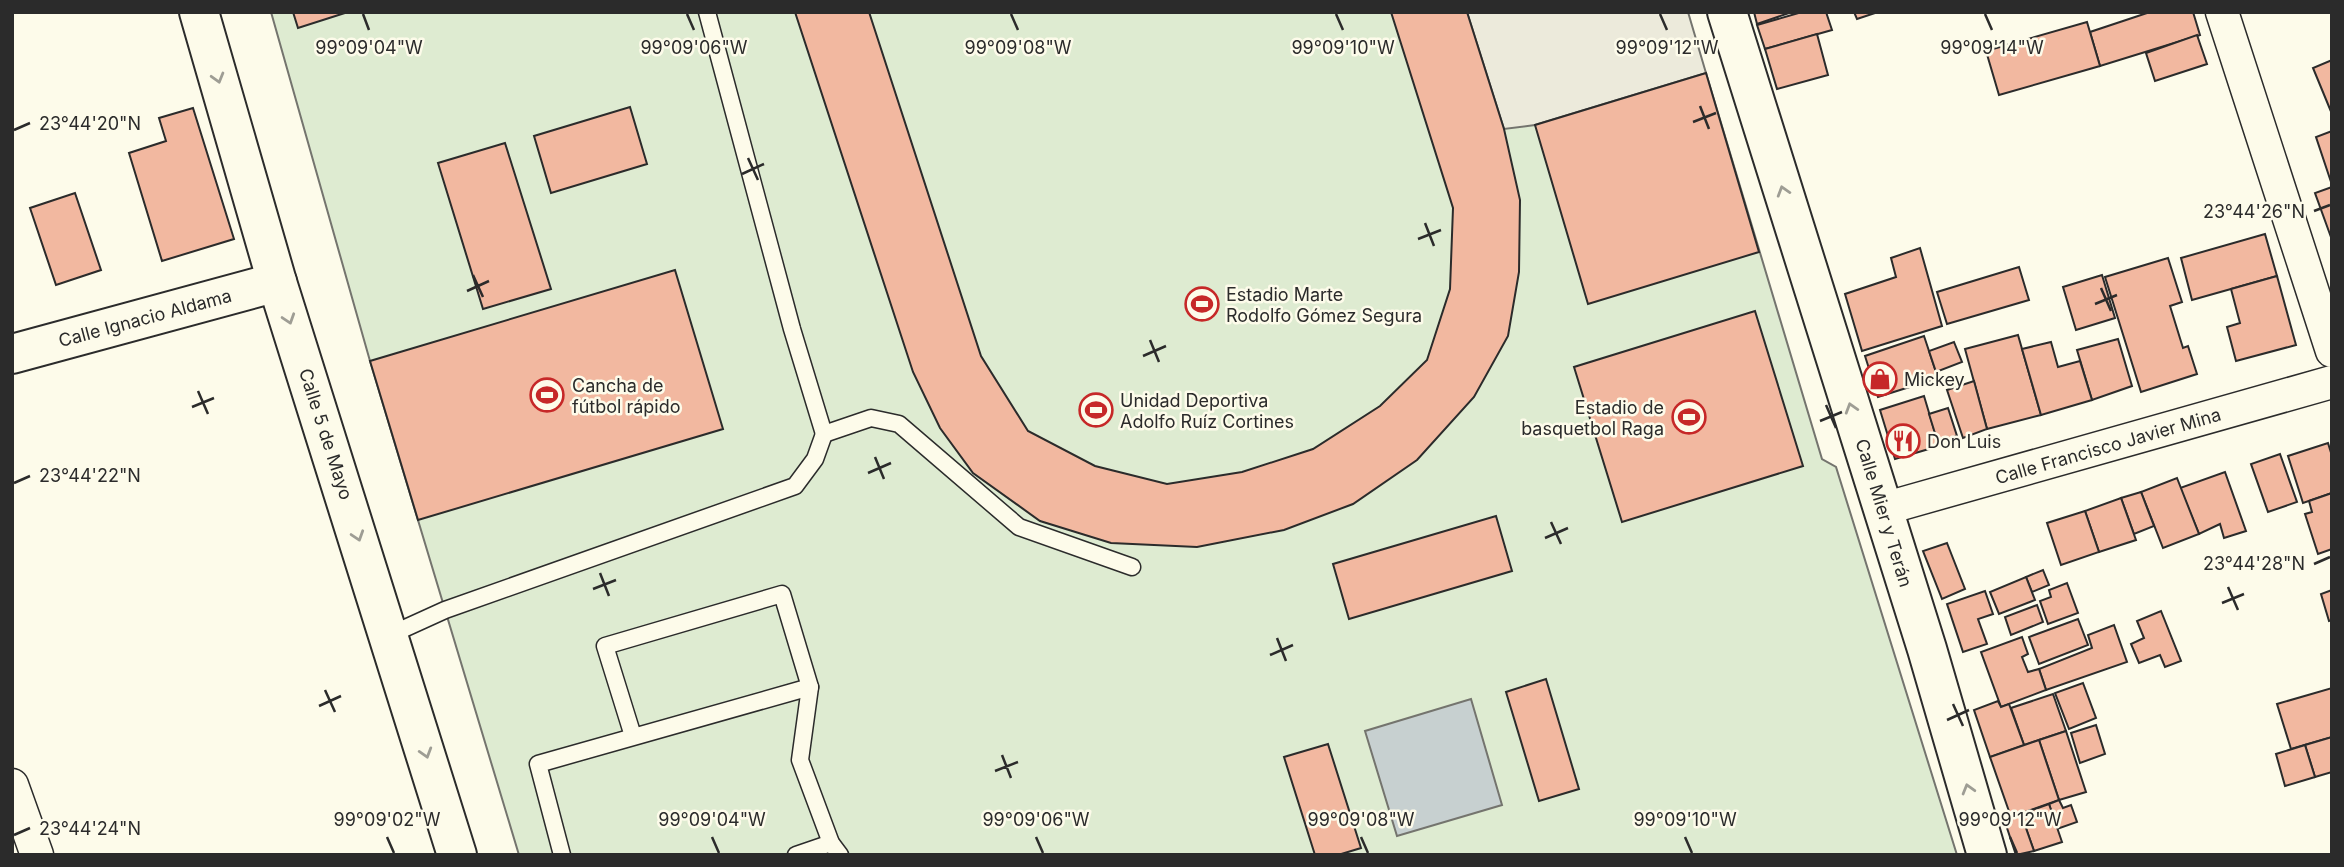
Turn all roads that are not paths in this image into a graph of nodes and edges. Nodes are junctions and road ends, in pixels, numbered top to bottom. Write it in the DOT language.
graph roads {
  1 [pos="199,12"];
  2 [pos="707,12"];
  3 [pos="1727,12"];
  4 [pos="2222,12"];
  5 [pos="277,282"];
  6 [pos="2332,351"];
  7 [pos="12,354"];
  8 [pos="2332,382"];
  9 [pos="824,434"];
  10 [pos="1883,509"];
  11 [pos="1132,567"];
  12 [pos="390,635"];
  13 [pos="810,687"];
  14 [pos="633,736"];
  15 [pos="12,785"];
  16 [pos="836,849"];
  17 [pos="37,855"];
  18 [pos="457,855"];
  19 [pos="562,855"];
  20 [pos="796,855"];
  21 [pos="1987,855"];
  1 -- 5 [label="main road, Calle 5 de Mayo, one-way"];
  2 -- 9 [label="lane"];
  10 -- 3 [label="main road, Calle Mier y Terán, one-way"];
  4 -- 6 [label="street"];
  5 -- 7 [label="main road, Calle Ignacio Aldama"];
  5 -- 12 [label="main road, Calle 5 de Mayo, one-way"];
  8 -- 10 [label="street, Calle Francisco Javier Mina"];
  9 -- 11 [label="lane"];
  9 -- 12 [label="lane"];
  21 -- 10 [label="main road, Calle Mier y Terán, one-way"];
  12 -- 18 [label="main road, Calle 5 de Mayo, one-way"];
  13 -- 14 [label="lane"];
  13 -- 14 [label="lane"];
  13 -- 16 [label="lane"];
  14 -- 19 [label="lane"];
  15 -- 17 [label="street"];
  16 -- 20 [label="lane"];
}
